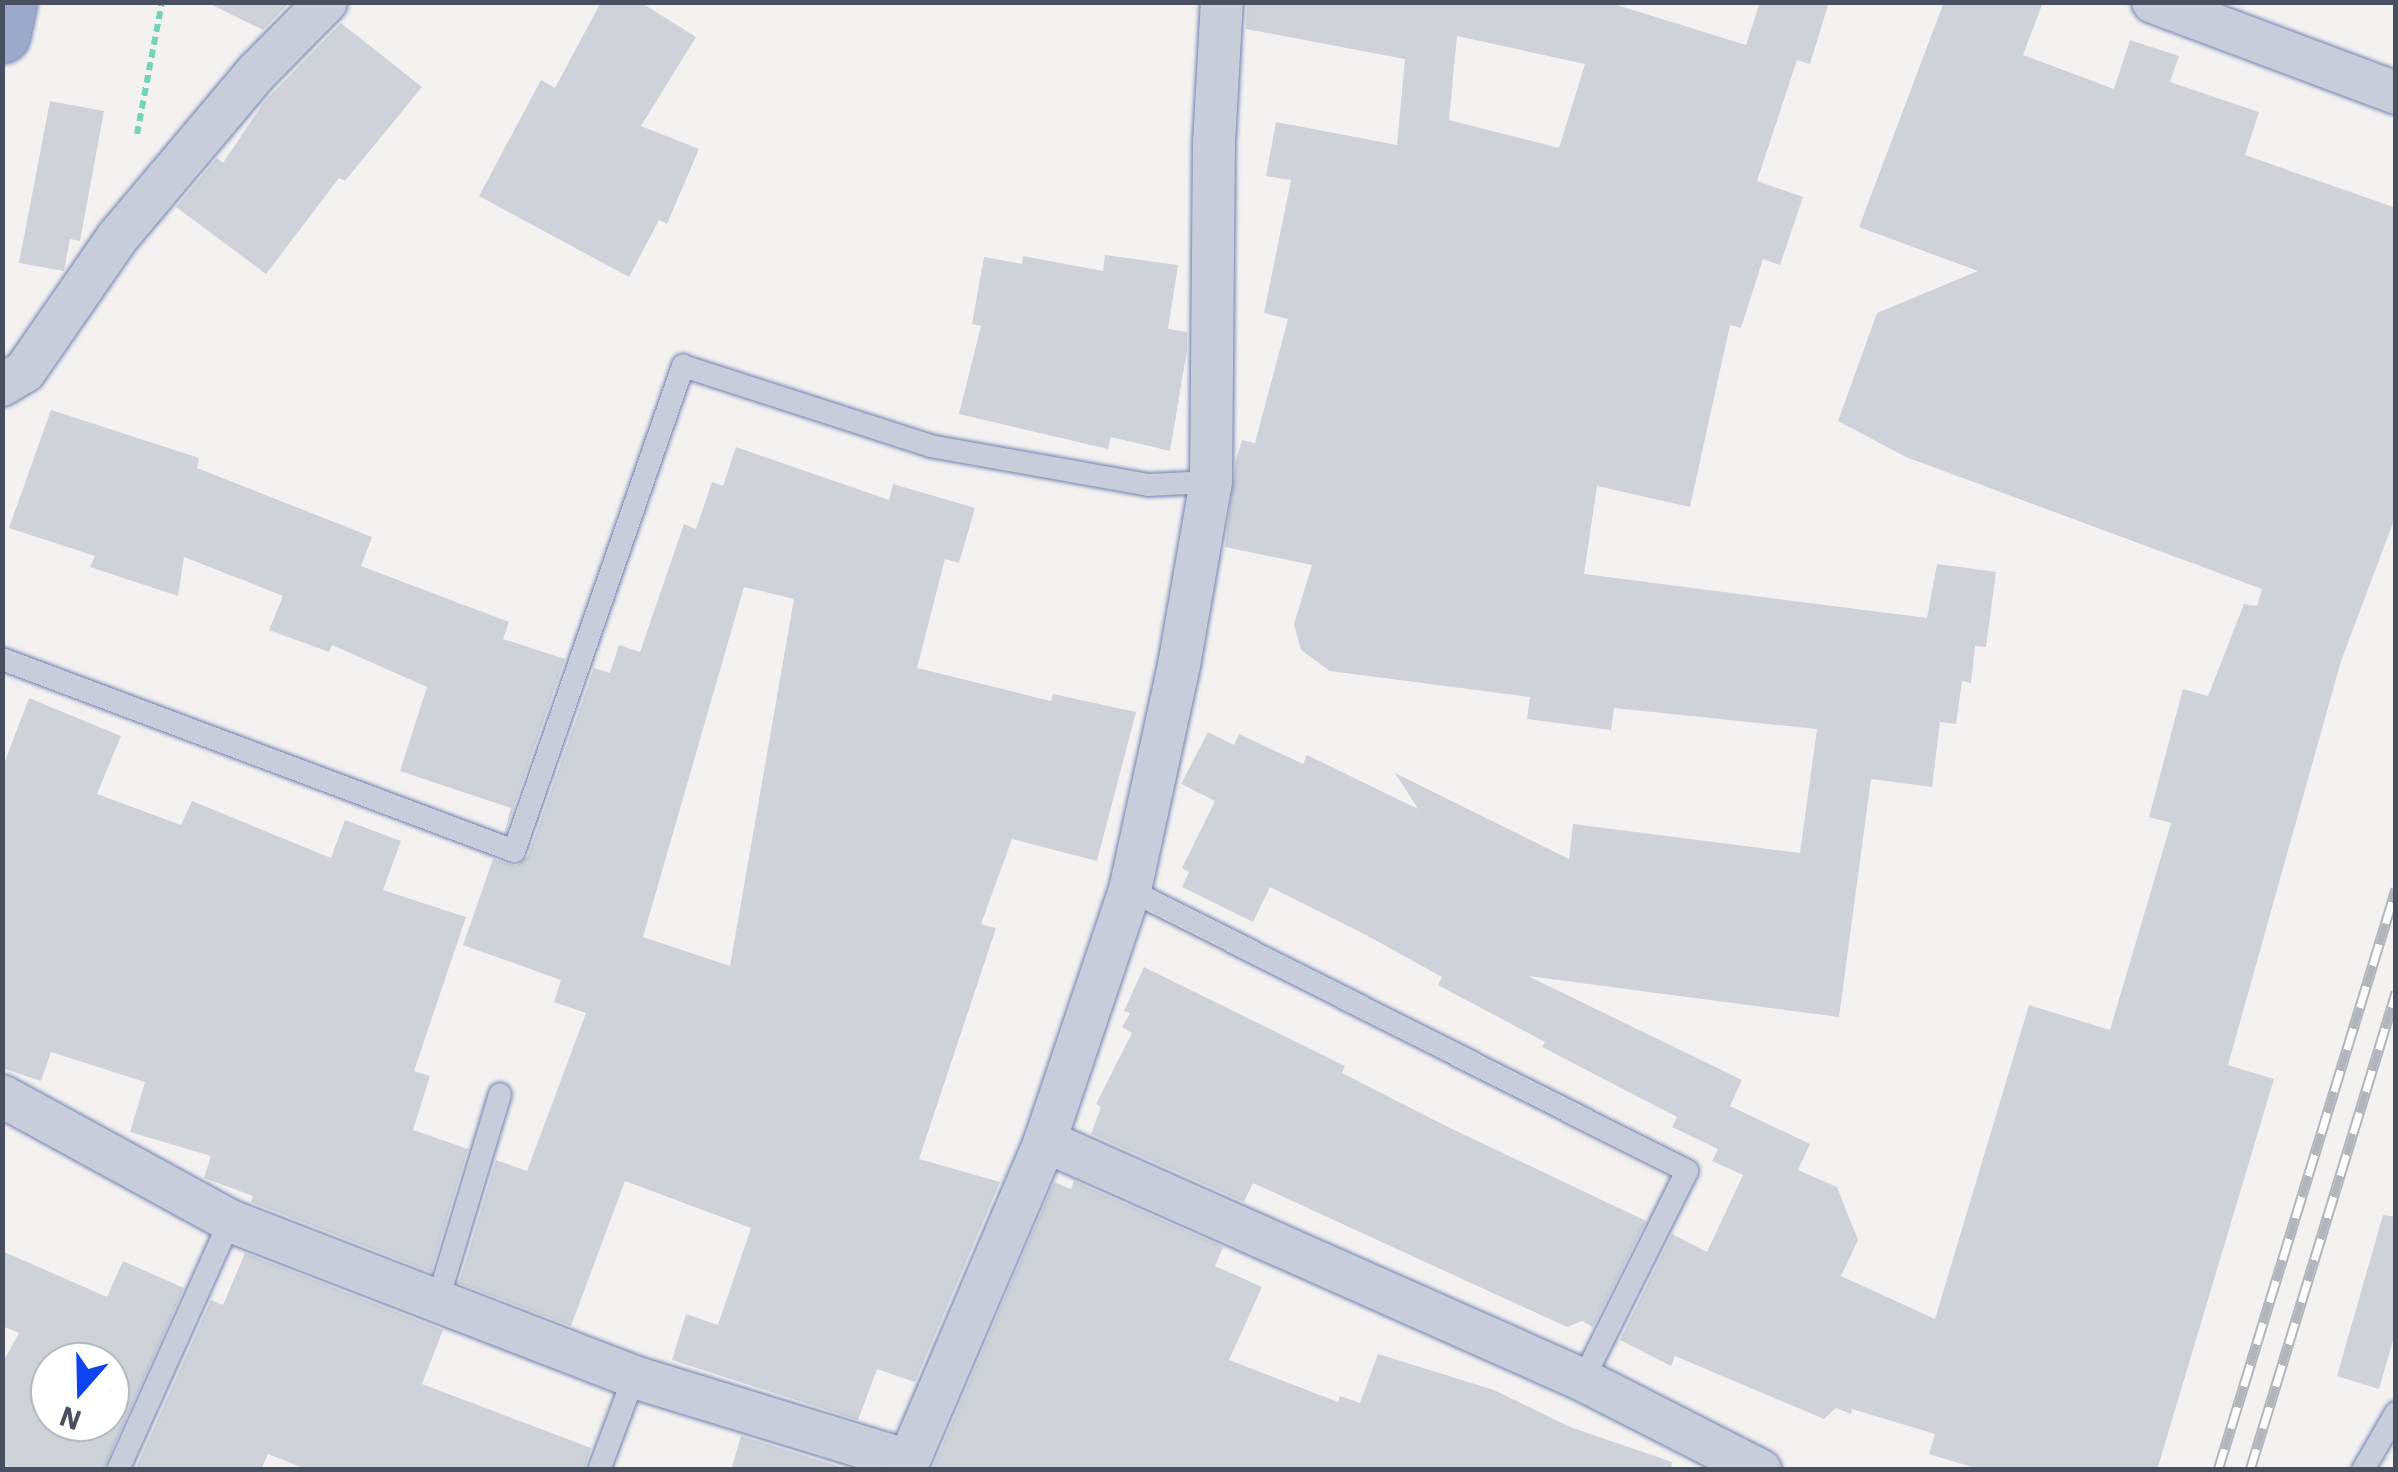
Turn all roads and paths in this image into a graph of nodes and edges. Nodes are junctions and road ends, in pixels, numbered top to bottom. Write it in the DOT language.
graph roads {
  1 [pos="8,2"];
  2 [pos="162,2"];
  3 [pos="326,2"];
  4 [pos="1222,2"];
  5 [pos="2153,2"];
  6 [pos="2,36"];
  7 [pos="2396,92"];
  8 [pos="136,140"];
  9 [pos="2,385"];
  10 [pos="1212,482"];
  11 [pos="2,659"];
  12 [pos="1130,890"];
  13 [pos="500,1094"];
  14 [pos="2,1096"];
  15 [pos="1046,1141"];
  16 [pos="230,1221"];
  17 [pos="437,1303"];
  18 [pos="634,1377"];
  19 [pos="1584,1380"];
  20 [pos="2396,1413"];
  21 [pos="906,1465"];
  22 [pos="118,1470"];
  23 [pos="600,1470"];
  24 [pos="1760,1470"];
  25 [pos="2364,1470"];
  1 -- 6 [label="highway"];
  2 -- 8 [label="path"];
  3 -- 9 [label="street"];
  4 -- 10 [label="street"];
  5 -- 7 [label="street"];
  10 -- 11 [label="lane"];
  10 -- 12 [label="street"];
  12 -- 15 [label="street"];
  12 -- 19 [label="lane"];
  13 -- 17 [label="lane"];
  14 -- 16 [label="street"];
  15 -- 19 [label="street"];
  15 -- 21 [label="street"];
  16 -- 17 [label="street"];
  16 -- 22 [label="lane"];
  17 -- 18 [label="street"];
  18 -- 21 [label="street"];
  18 -- 23 [label="lane"];
  19 -- 24 [label="street"];
  20 -- 25 [label="lane"];
}
